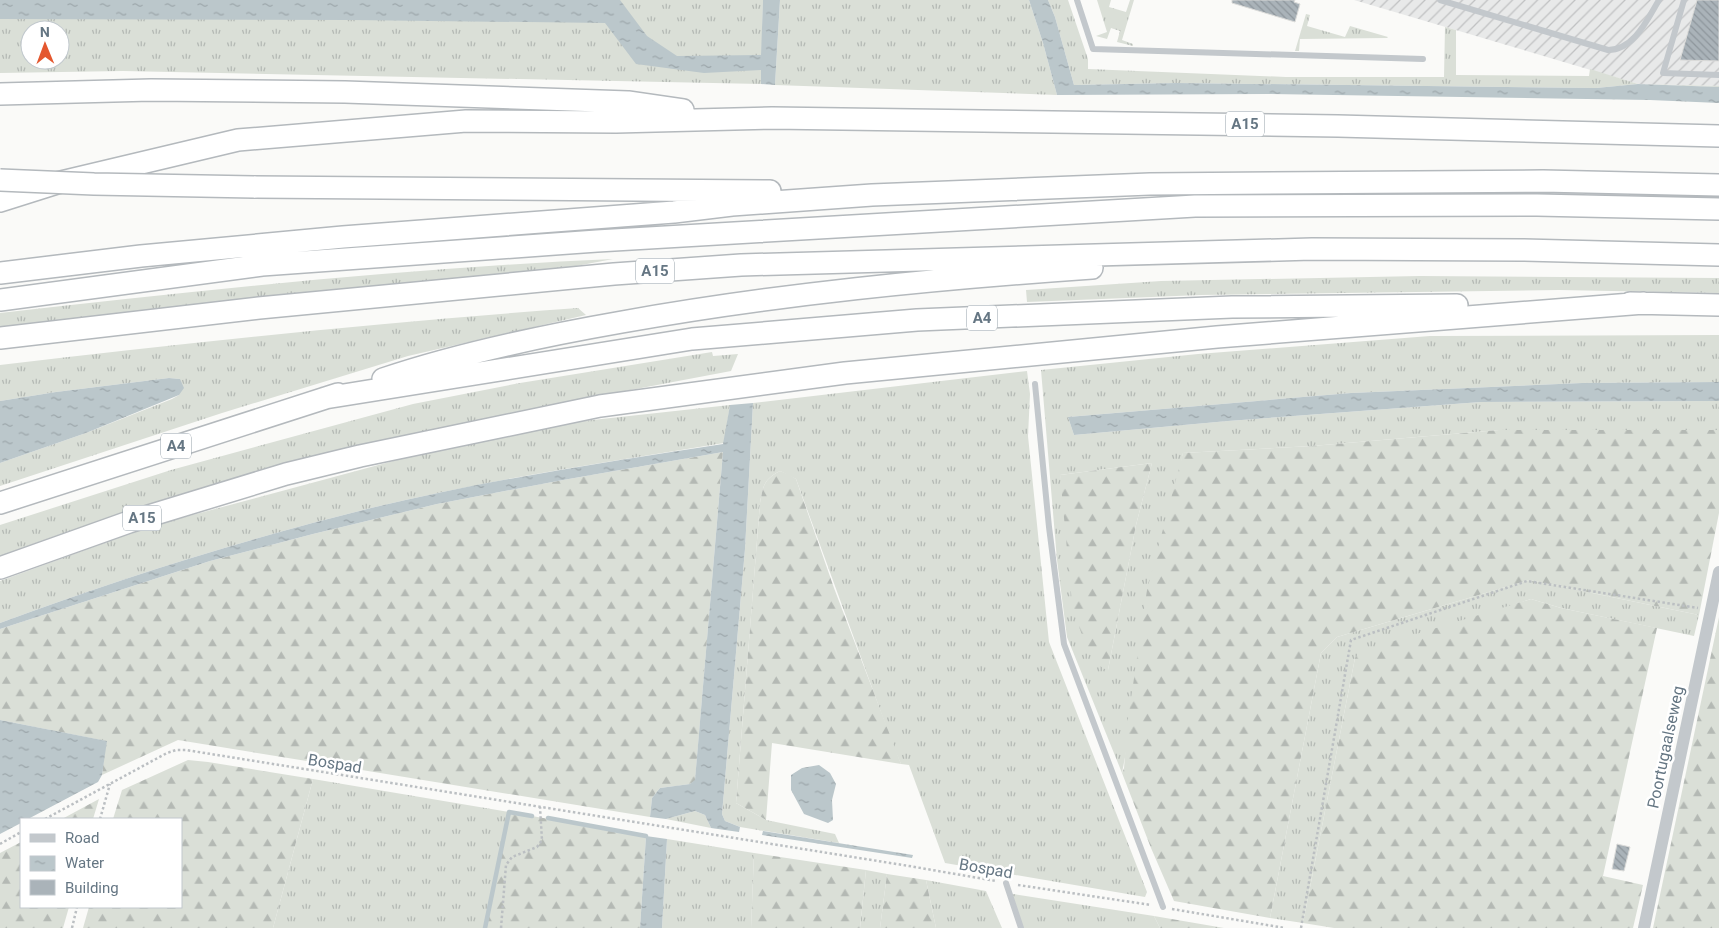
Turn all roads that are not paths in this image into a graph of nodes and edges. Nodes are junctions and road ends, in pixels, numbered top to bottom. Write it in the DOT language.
graph roads {
  1 [pos="1077,0"];
  2 [pos="1440,0"];
  3 [pos="1659,0"];
  4 [pos="1684,0"];
  5 [pos="1423,59"];
  6 [pos="1719,75"];
  7 [pos="0,94"];
  8 [pos="757,118"];
  9 [pos="1719,136"];
  10 [pos="0,180"];
  11 [pos="1719,185"];
  12 [pos="872,195"];
  13 [pos="0,202"];
  14 [pos="1719,209"];
  15 [pos="1312,249"];
  16 [pos="1719,255"];
  17 [pos="0,273"];
  18 [pos="0,300"];
  19 [pos="1644,303"];
  20 [pos="1719,305"];
  21 [pos="0,338"];
  22 [pos="1035,384"];
  23 [pos="325,398"];
  24 [pos="0,504"];
  25 [pos="0,568"];
  26 [pos="1719,572"];
  27 [pos="1006,883"];
  28 [pos="1163,907"];
  29 [pos="1021,928"];
  30 [pos="1644,928"];
  1 -- 5 [label="lane"];
  2 -- 3 [label="lane"];
  4 -- 6 [label="lane"];
  7 -- 8 [label="highway, A15"];
  8 -- 9 [label="highway, A15"];
  8 -- 13 [label="highway, A15"];
  10 -- 12 [label="highway, bridge"];
  11 -- 12 [label="highway"];
  12 -- 17 [label="highway"];
  14 -- 18 [label="highway, A15"];
  15 -- 16 [label="highway, A15"];
  15 -- 21 [label="highway, A15"];
  15 -- 23 [label="highway, A4"];
  19 -- 20 [label="highway, A15"];
  19 -- 23 [label="highway, A4"];
  19 -- 25 [label="highway, A15"];
  22 -- 28 [label="lane"];
  23 -- 24 [label="highway, A4"];
  26 -- 30 [label="street, Poortugaalseweg"];
  27 -- 29 [label="lane"];
}
